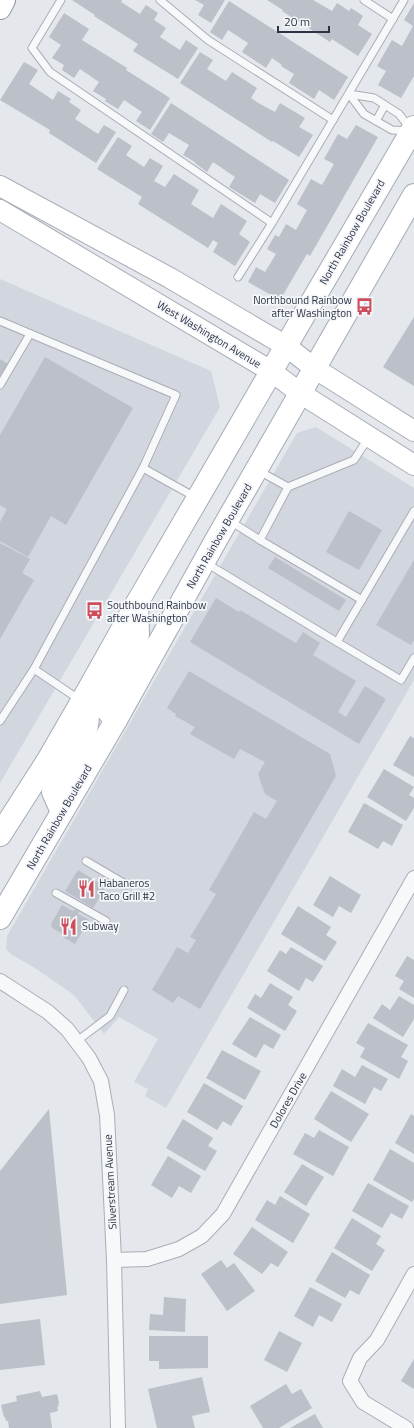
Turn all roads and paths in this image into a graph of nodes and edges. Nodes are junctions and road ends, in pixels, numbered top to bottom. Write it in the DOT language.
graph roads {
  1 [pos="4,0"];
  2 [pos="61,0"];
  3 [pos="160,0"];
  4 [pos="364,0"];
  5 [pos="404,0"];
  6 [pos="0,8"];
  7 [pos="393,19"];
  8 [pos="349,94"];
  9 [pos="385,105"];
  10 [pos="333,120"];
  11 [pos="376,121"];
  12 [pos="413,129"];
  13 [pos="0,186"];
  14 [pos="414,195"];
  15 [pos="0,210"];
  16 [pos="272,223"];
  17 [pos="238,277"];
  18 [pos="0,321"];
  19 [pos="30,334"];
  20 [pos="286,346"];
  21 [pos="314,368"];
  22 [pos="271,371"];
  23 [pos="0,385"];
  24 [pos="300,393"];
  25 [pos="414,431"];
  26 [pos="370,437"];
  27 [pos="414,465"];
  28 [pos="143,468"];
  29 [pos="257,470"];
  30 [pos="288,487"];
  31 [pos="197,498"];
  32 [pos="414,511"];
  33 [pos="228,520"];
  34 [pos="260,540"];
  35 [pos="204,562"];
  36 [pos="362,600"];
  37 [pos="137,603"];
  38 [pos="337,642"];
  39 [pos="414,658"];
  40 [pos="34,669"];
  41 [pos="82,701"];
  42 [pos="116,720"];
  43 [pos="0,721"];
  44 [pos="62,812"];
  45 [pos="0,835"];
  46 [pos="86,861"];
  47 [pos="414,878"];
  48 [pos="127,885"];
  49 [pos="56,893"];
  50 [pos="0,918"];
  51 [pos="106,921"];
  52 [pos="0,981"];
  53 [pos="124,990"];
  54 [pos="77,1041"];
  55 [pos="114,1260"];
  56 [pos="414,1274"];
  57 [pos="118,1428"];
  58 [pos="406,1428"];
  1 -- 6 [label="main road"];
  2 -- 16 [label="lane"];
  3 -- 10 [label="lane"];
  4 -- 7 [label="lane"];
  5 -- 7 [label="lane"];
  7 -- 8 [label="lane"];
  8 -- 9 [label="lane"];
  8 -- 10 [label="lane"];
  8 -- 11 [label="lane"];
  9 -- 11 [label="lane"];
  9 -- 12 [label="lane"];
  10 -- 16 [label="lane"];
  11 -- 12 [label="lane"];
  12 -- 20 [label="main road, North Rainbow Boulevard"];
  13 -- 20 [label="main road"];
  14 -- 21 [label="main road, North Rainbow Boulevard"];
  15 -- 22 [label="main road, West Washington Avenue"];
  16 -- 17 [label="lane"];
  18 -- 19 [label="lane"];
  19 -- 23 [label="lane"];
  19 -- 28 [label="lane"];
  20 -- 21 [label="main road"];
  20 -- 22 [label="main road, North Rainbow Boulevard"];
  21 -- 24 [label="main road, North Rainbow Boulevard"];
  21 -- 25 [label="main road"];
  22 -- 24 [label="main road, West Washington Avenue"];
  22 -- 31 [label="main road, North Rainbow Boulevard"];
  24 -- 26 [label="main road, West Washington Avenue"];
  24 -- 29 [label="main road, North Rainbow Boulevard"];
  26 -- 27 [label="main road, West Washington Avenue"];
  26 -- 30 [label="lane"];
  28 -- 31 [label="lane"];
  28 -- 40 [label="lane"];
  29 -- 30 [label="lane"];
  29 -- 33 [label="main road, North Rainbow Boulevard"];
  30 -- 34 [label="lane"];
  31 -- 37 [label="main road, North Rainbow Boulevard"];
  32 -- 36 [label="lane"];
  33 -- 34 [label="lane"];
  33 -- 35 [label="main road, North Rainbow Boulevard"];
  34 -- 36 [label="lane"];
  35 -- 38 [label="lane"];
  35 -- 42 [label="main road, North Rainbow Boulevard"];
  36 -- 38 [label="lane"];
  37 -- 41 [label="main road, North Rainbow Boulevard"];
  37 -- 42 [label="main road"];
  38 -- 39 [label="lane"];
  40 -- 41 [label="lane"];
  40 -- 43 [label="lane"];
  41 -- 44 [label="main road"];
  41 -- 45 [label="main road, North Rainbow Boulevard"];
  42 -- 44 [label="main road, North Rainbow Boulevard"];
  44 -- 50 [label="main road, North Rainbow Boulevard"];
  46 -- 48 [label="lane"];
  47 -- 55 [label="street, Dolores Drive"];
  49 -- 51 [label="lane"];
  52 -- 54 [label="street, Silverstream Avenue"];
  53 -- 54 [label="lane"];
  54 -- 55 [label="street, Silverstream Avenue"];
  55 -- 57 [label="street, Silverstream Avenue"];
  56 -- 58 [label="street"];
}
